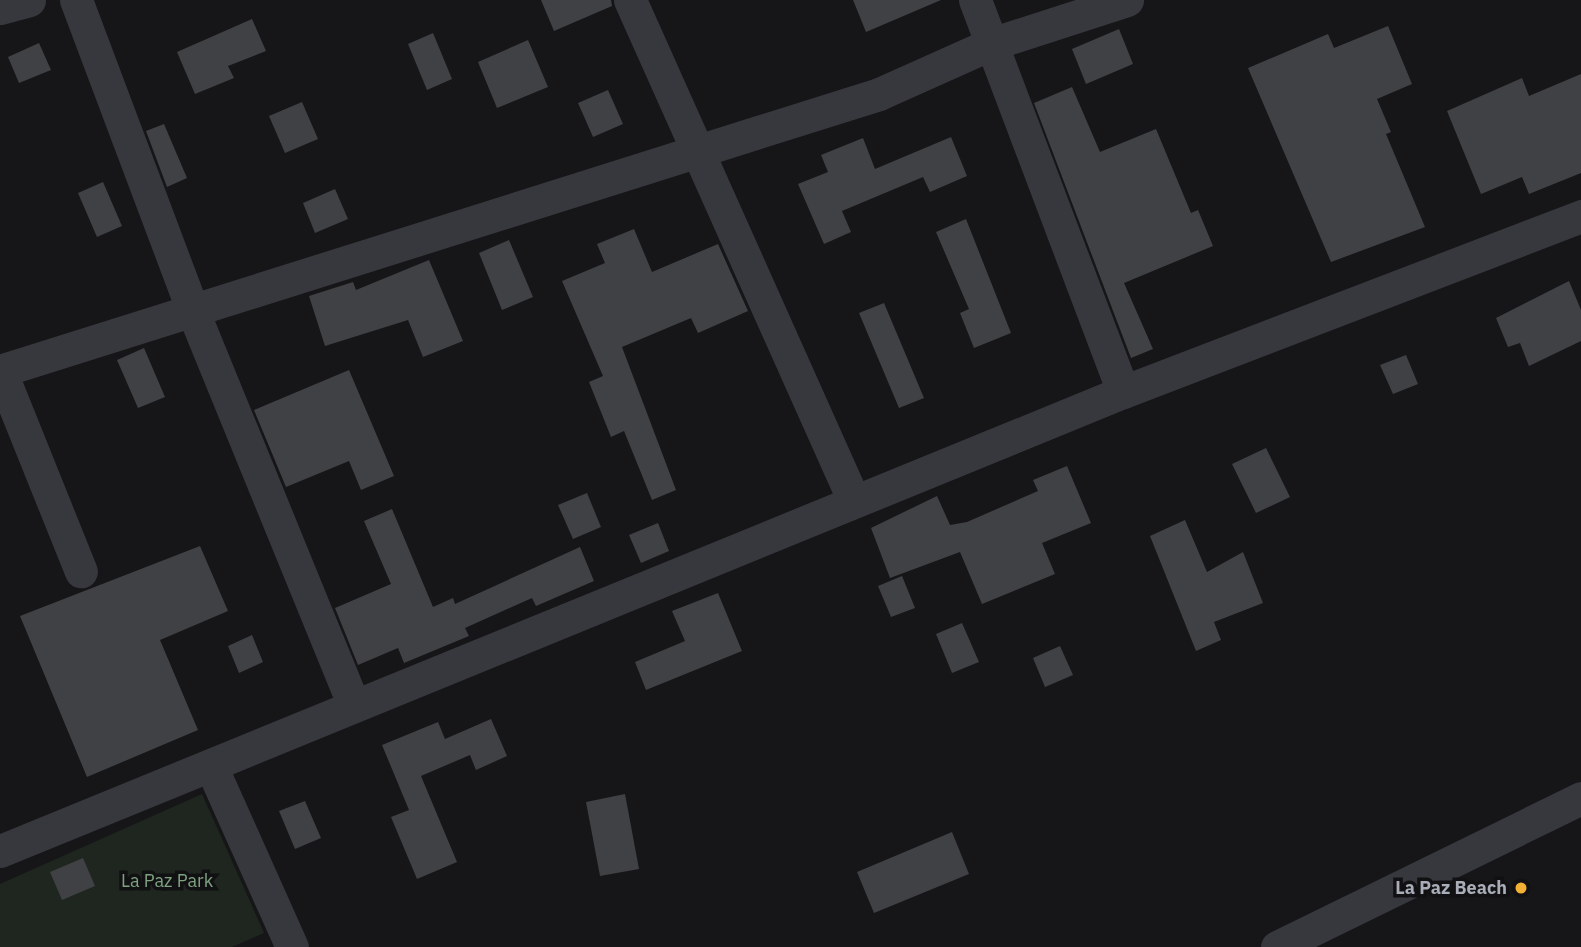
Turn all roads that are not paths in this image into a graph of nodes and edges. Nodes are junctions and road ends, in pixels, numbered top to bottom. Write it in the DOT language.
graph roads {
  1 [pos="29,0"];
  2 [pos="76,0"];
  3 [pos="630,0"];
  4 [pos="975,0"];
  5 [pos="1127,0"];
  6 [pos="0,8"];
  7 [pos="991,44"];
  8 [pos="695,150"];
  9 [pos="1581,216"];
  10 [pos="192,309"];
  11 [pos="0,371"];
  12 [pos="1123,392"];
  13 [pos="854,501"];
  14 [pos="81,571"];
  15 [pos="353,704"];
  16 [pos="211,766"];
  17 [pos="1581,798"];
  18 [pos="0,851"];
  19 [pos="292,947"];
  20 [pos="1277,947"];
  1 -- 6 [label="street"];
  2 -- 10 [label="street"];
  3 -- 8 [label="street"];
  4 -- 7 [label="street"];
  5 -- 7 [label="street"];
  7 -- 8 [label="street"];
  7 -- 12 [label="street"];
  8 -- 10 [label="street"];
  8 -- 13 [label="street"];
  9 -- 12 [label="street"];
  10 -- 11 [label="street"];
  10 -- 15 [label="street"];
  11 -- 14 [label="street"];
  12 -- 13 [label="street"];
  13 -- 15 [label="street"];
  15 -- 16 [label="street"];
  16 -- 18 [label="street"];
  16 -- 19 [label="street"];
  17 -- 20 [label="street"];
}
